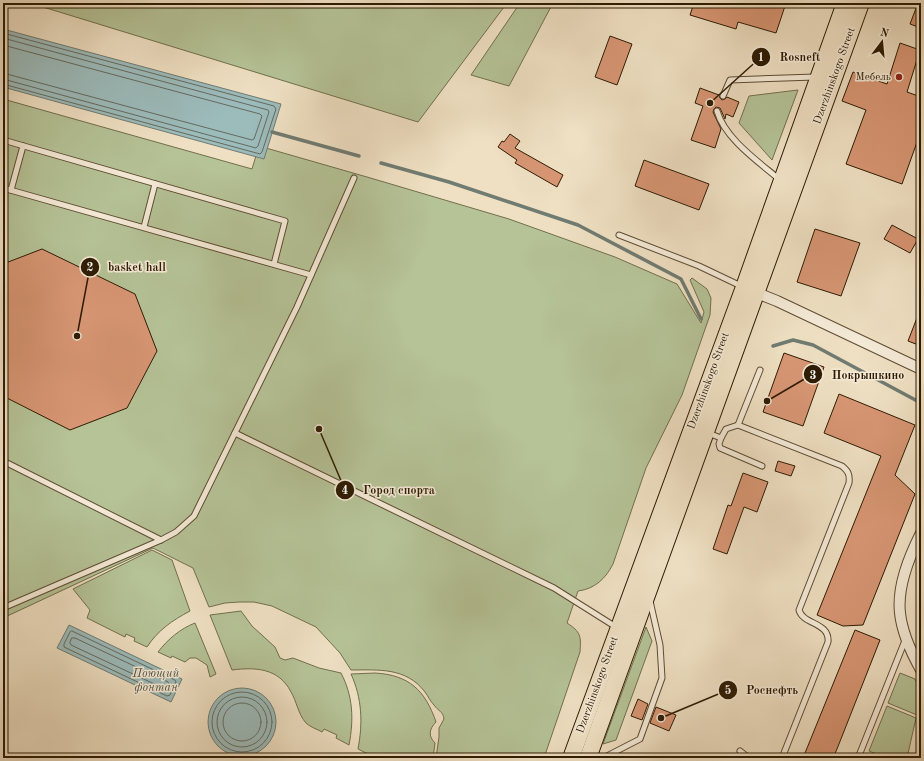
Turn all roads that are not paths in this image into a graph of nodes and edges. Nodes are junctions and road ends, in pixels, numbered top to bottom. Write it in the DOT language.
graph roads {
  1 [pos="845,3"];
  2 [pos="862,3"];
  3 [pos="818,77"];
  4 [pos="723,96"];
  5 [pos="718,111"];
  6 [pos="3,140"];
  7 [pos="23,146"];
  8 [pos="354,178"];
  9 [pos="781,181"];
  10 [pos="155,184"];
  11 [pos="3,188"];
  12 [pos="11,190"];
  13 [pos="144,227"];
  14 [pos="619,235"];
  15 [pos="274,264"];
  16 [pos="311,275"];
  17 [pos="750,290"];
  18 [pos="921,369"];
  19 [pos="760,370"];
  20 [pos="738,425"];
  21 [pos="706,432"];
  22 [pos="235,433"];
  23 [pos="721,438"];
  24 [pos="3,460"];
  25 [pos="762,466"];
  26 [pos="921,533"];
  27 [pos="161,540"];
  28 [pos="648,593"];
  29 [pos="3,608"];
  30 [pos="625,633"];
  31 [pos="906,637"];
  32 [pos="921,670"];
  33 [pos="740,751"];
  34 [pos="571,758"];
  35 [pos="588,758"];
  36 [pos="603,758"];
  37 [pos="749,758"];
  38 [pos="782,758"];
  39 [pos="858,758"];
  1 -- 3 [label="main road, Dzerzhinskogo Street"];
  2 -- 17 [label="main road, Dzerzhinskogo Street"];
  3 -- 4 [label="lane"];
  3 -- 9 [label="main road, Dzerzhinskogo Street"];
  5 -- 9 [label="lane"];
  6 -- 7 [label="lane"];
  7 -- 10 [label="lane"];
  7 -- 12 [label="lane"];
  8 -- 16 [label="lane"];
  9 -- 17 [label="main road, Dzerzhinskogo Street"];
  10 -- 13 [label="lane"];
  10 -- 15 [label="lane"];
  11 -- 12 [label="lane"];
  12 -- 13 [label="lane"];
  13 -- 15 [label="lane"];
  14 -- 17 [label="lane"];
  15 -- 16 [label="lane"];
  16 -- 22 [label="lane"];
  17 -- 18 [label="street"];
  17 -- 21 [label="main road, Dzerzhinskogo Street"];
  17 -- 30 [label="main road, Dzerzhinskogo Street"];
  19 -- 20 [label="lane"];
  20 -- 23 [label="lane"];
  20 -- 38 [label="lane"];
  21 -- 23 [label="lane"];
  21 -- 28 [label="main road, Dzerzhinskogo Street"];
  22 -- 27 [label="lane"];
  22 -- 30 [label="lane"];
  23 -- 25 [label="lane"];
  24 -- 27 [label="lane"];
  26 -- 31 [label="street"];
  27 -- 29 [label="lane"];
  28 -- 30 [label="main road, Dzerzhinskogo Street"];
  28 -- 36 [label="lane"];
  30 -- 34 [label="main road, Dzerzhinskogo Street"];
  30 -- 35 [label="main road, Dzerzhinskogo Street"];
  31 -- 32 [label="street"];
  31 -- 39 [label="lane"];
  33 -- 37 [label="lane"];
}
